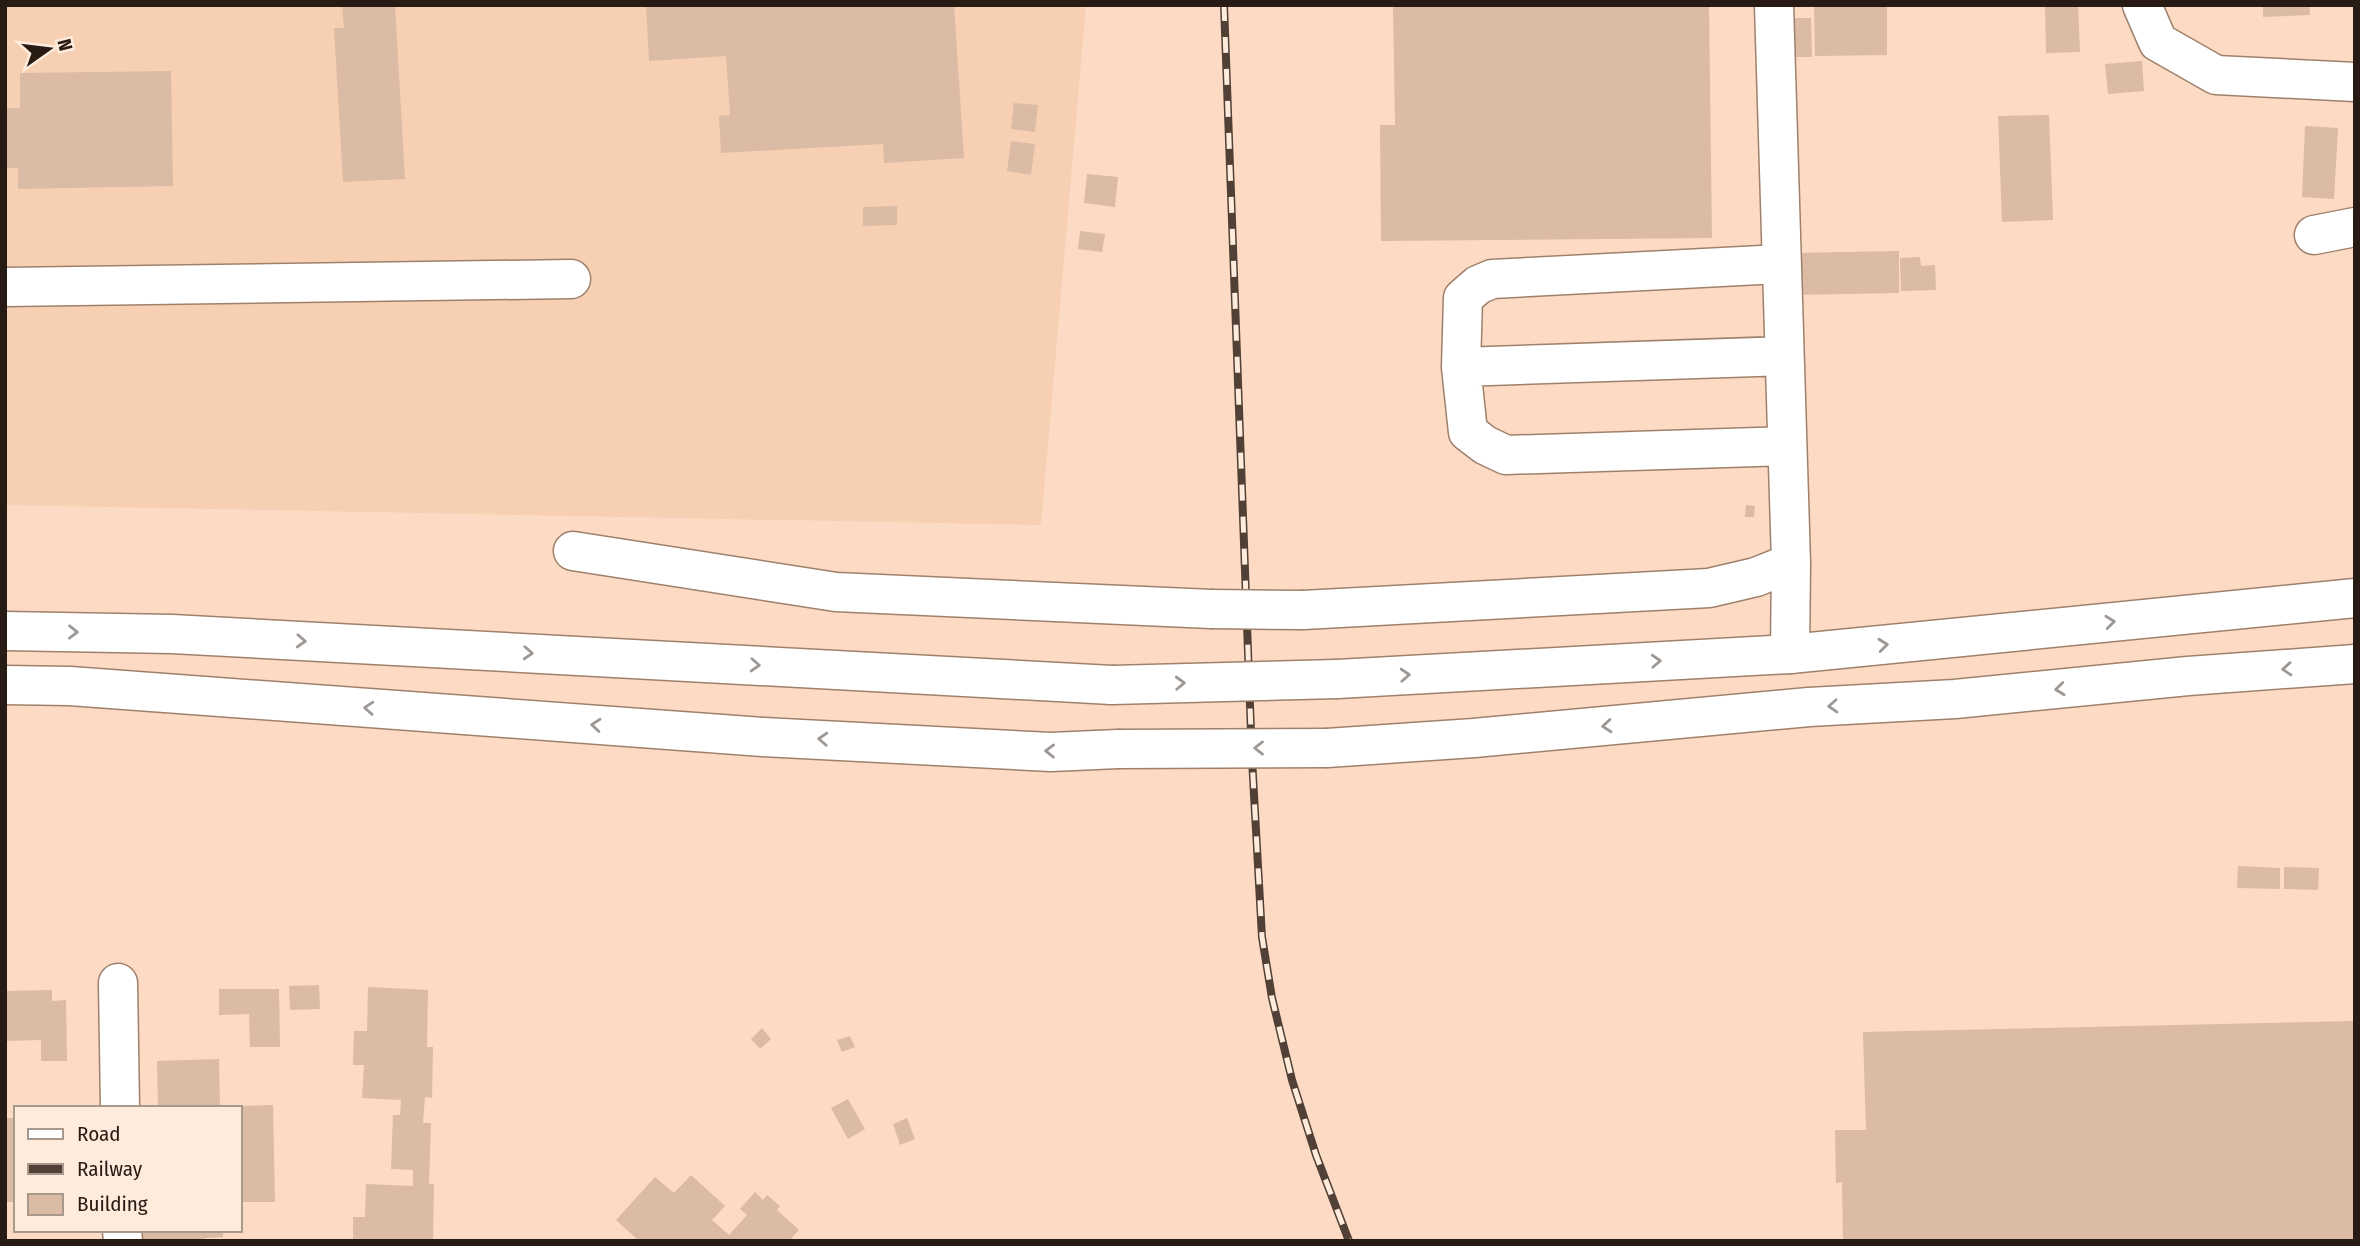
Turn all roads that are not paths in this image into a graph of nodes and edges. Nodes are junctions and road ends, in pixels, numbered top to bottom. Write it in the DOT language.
graph roads {
  1 [pos="1774,5"];
  2 [pos="2142,5"];
  3 [pos="2355,82"];
  4 [pos="2355,227"];
  5 [pos="2314,235"];
  6 [pos="1781,264"];
  7 [pos="571,279"];
  8 [pos="5,287"];
  9 [pos="1784,356"];
  10 [pos="1461,367"];
  11 [pos="1787,446"];
  12 [pos="573,551"];
  13 [pos="1791,563"];
  14 [pos="2355,598"];
  15 [pos="5,631"];
  16 [pos="1790,654"];
  17 [pos="2355,664"];
  18 [pos="5,685"];
  19 [pos="118,983"];
  20 [pos="120,1106"];
  1 -- 6 [label="main road"];
  2 -- 3 [label="main road"];
  4 -- 5 [label="main road"];
  6 -- 9 [label="main road"];
  6 -- 10 [label="main road"];
  7 -- 8 [label="main road"];
  9 -- 10 [label="main road"];
  9 -- 11 [label="main road"];
  10 -- 11 [label="main road"];
  11 -- 13 [label="main road"];
  12 -- 13 [label="main road, bridge"];
  13 -- 16 [label="main road"];
  16 -- 14 [label="main road, one-way"];
  15 -- 16 [label="main road, one-way, bridge"];
  17 -- 18 [label="main road, one-way, bridge"];
  19 -- 20 [label="main road"];
}
